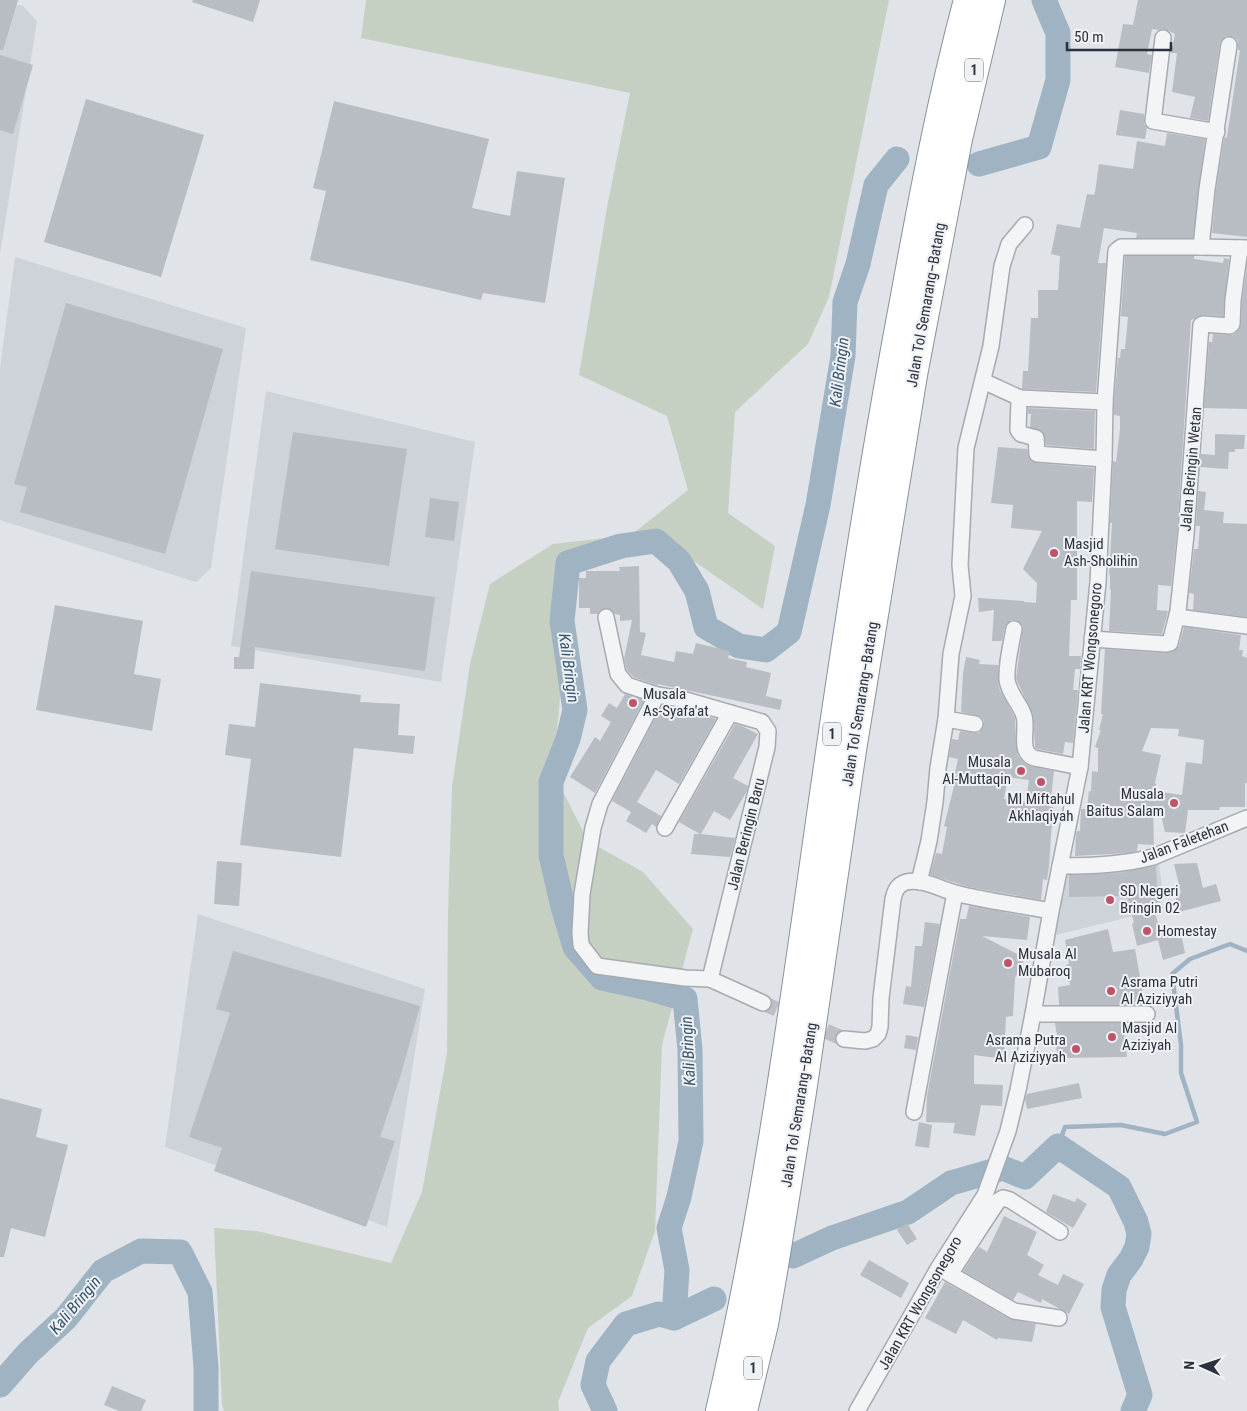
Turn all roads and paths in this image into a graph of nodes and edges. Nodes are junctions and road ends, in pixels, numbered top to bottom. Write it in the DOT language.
graph roads {
  1 [pos="968,0"];
  2 [pos="991,0"];
  3 [pos="1162,38"];
  4 [pos="1229,45"];
  5 [pos="1217,132"];
  6 [pos="946,138"];
  7 [pos="1025,225"];
  8 [pos="1201,246"];
  9 [pos="1244,248"];
  10 [pos="982,381"];
  11 [pos="1020,398"];
  12 [pos="1105,402"];
  13 [pos="1104,459"];
  14 [pos="606,617"];
  15 [pos="1177,617"];
  16 [pos="1247,626"];
  17 [pos="1014,629"];
  18 [pos="1092,639"];
  19 [pos="657,695"];
  20 [pos="730,713"];
  21 [pos="946,718"];
  22 [pos="975,724"];
  23 [pos="1080,767"];
  24 [pos="1247,816"];
  25 [pos="665,828"];
  26 [pos="1060,866"];
  27 [pos="919,882"];
  28 [pos="954,893"];
  29 [pos="1050,911"];
  30 [pos="710,979"];
  31 [pos="763,1003"];
  32 [pos="1033,1014"];
  33 [pos="1147,1014"];
  34 [pos="844,1039"];
  35 [pos="914,1112"];
  36 [pos="1060,1232"];
  37 [pos="762,1266"];
  38 [pos="945,1271"];
  39 [pos="1060,1318"];
  40 [pos="720,1411"];
  41 [pos="743,1411"];
  42 [pos="858,1411"];
  1 -- 6 [label="highway, Jalan Tol Semarang–Batang / 1"];
  2 -- 6 [label="highway, Jalan Tol Semarang–Batang / 1"];
  3 -- 5 [label="street"];
  4 -- 5 [label="street"];
  5 -- 8 [label="street"];
  6 -- 37 [label="highway, Jalan Tol Semarang–Batang / 1"];
  7 -- 10 [label="street"];
  8 -- 9 [label="street, Jalan KRT Wongsonegoro"];
  8 -- 12 [label="street, Jalan KRT Wongsonegoro"];
  9 -- 15 [label="street, Jalan Beringin Wetan"];
  10 -- 11 [label="street"];
  10 -- 21 [label="street"];
  11 -- 12 [label="street"];
  11 -- 13 [label="street"];
  12 -- 13 [label="street, Jalan KRT Wongsonegoro"];
  13 -- 18 [label="street, Jalan KRT Wongsonegoro"];
  14 -- 19 [label="street, Jalan Beringin Baru"];
  15 -- 16 [label="street"];
  15 -- 18 [label="street, Jalan Beringin Wetan"];
  17 -- 23 [label="street"];
  18 -- 23 [label="street, Jalan KRT Wongsonegoro"];
  19 -- 20 [label="street, Jalan Beringin Baru"];
  19 -- 30 [label="street"];
  20 -- 25 [label="street"];
  20 -- 30 [label="street, Jalan Beringin Baru"];
  21 -- 22 [label="street"];
  21 -- 27 [label="street"];
  23 -- 26 [label="street, Jalan KRT Wongsonegoro"];
  24 -- 26 [label="street, Jalan Faletehan"];
  26 -- 29 [label="street, Jalan KRT Wongsonegoro"];
  27 -- 28 [label="street"];
  27 -- 34 [label="street"];
  28 -- 29 [label="street"];
  28 -- 35 [label="street"];
  29 -- 32 [label="street, Jalan KRT Wongsonegoro"];
  30 -- 31 [label="street"];
  32 -- 33 [label="street"];
  32 -- 38 [label="street, Jalan KRT Wongsonegoro"];
  36 -- 38 [label="street"];
  37 -- 40 [label="highway, Jalan Tol Semarang–Batang / 1"];
  37 -- 41 [label="highway, Jalan Tol Semarang–Batang / 1"];
  38 -- 39 [label="street"];
  38 -- 42 [label="street, Jalan KRT Wongsonegoro"];
}
